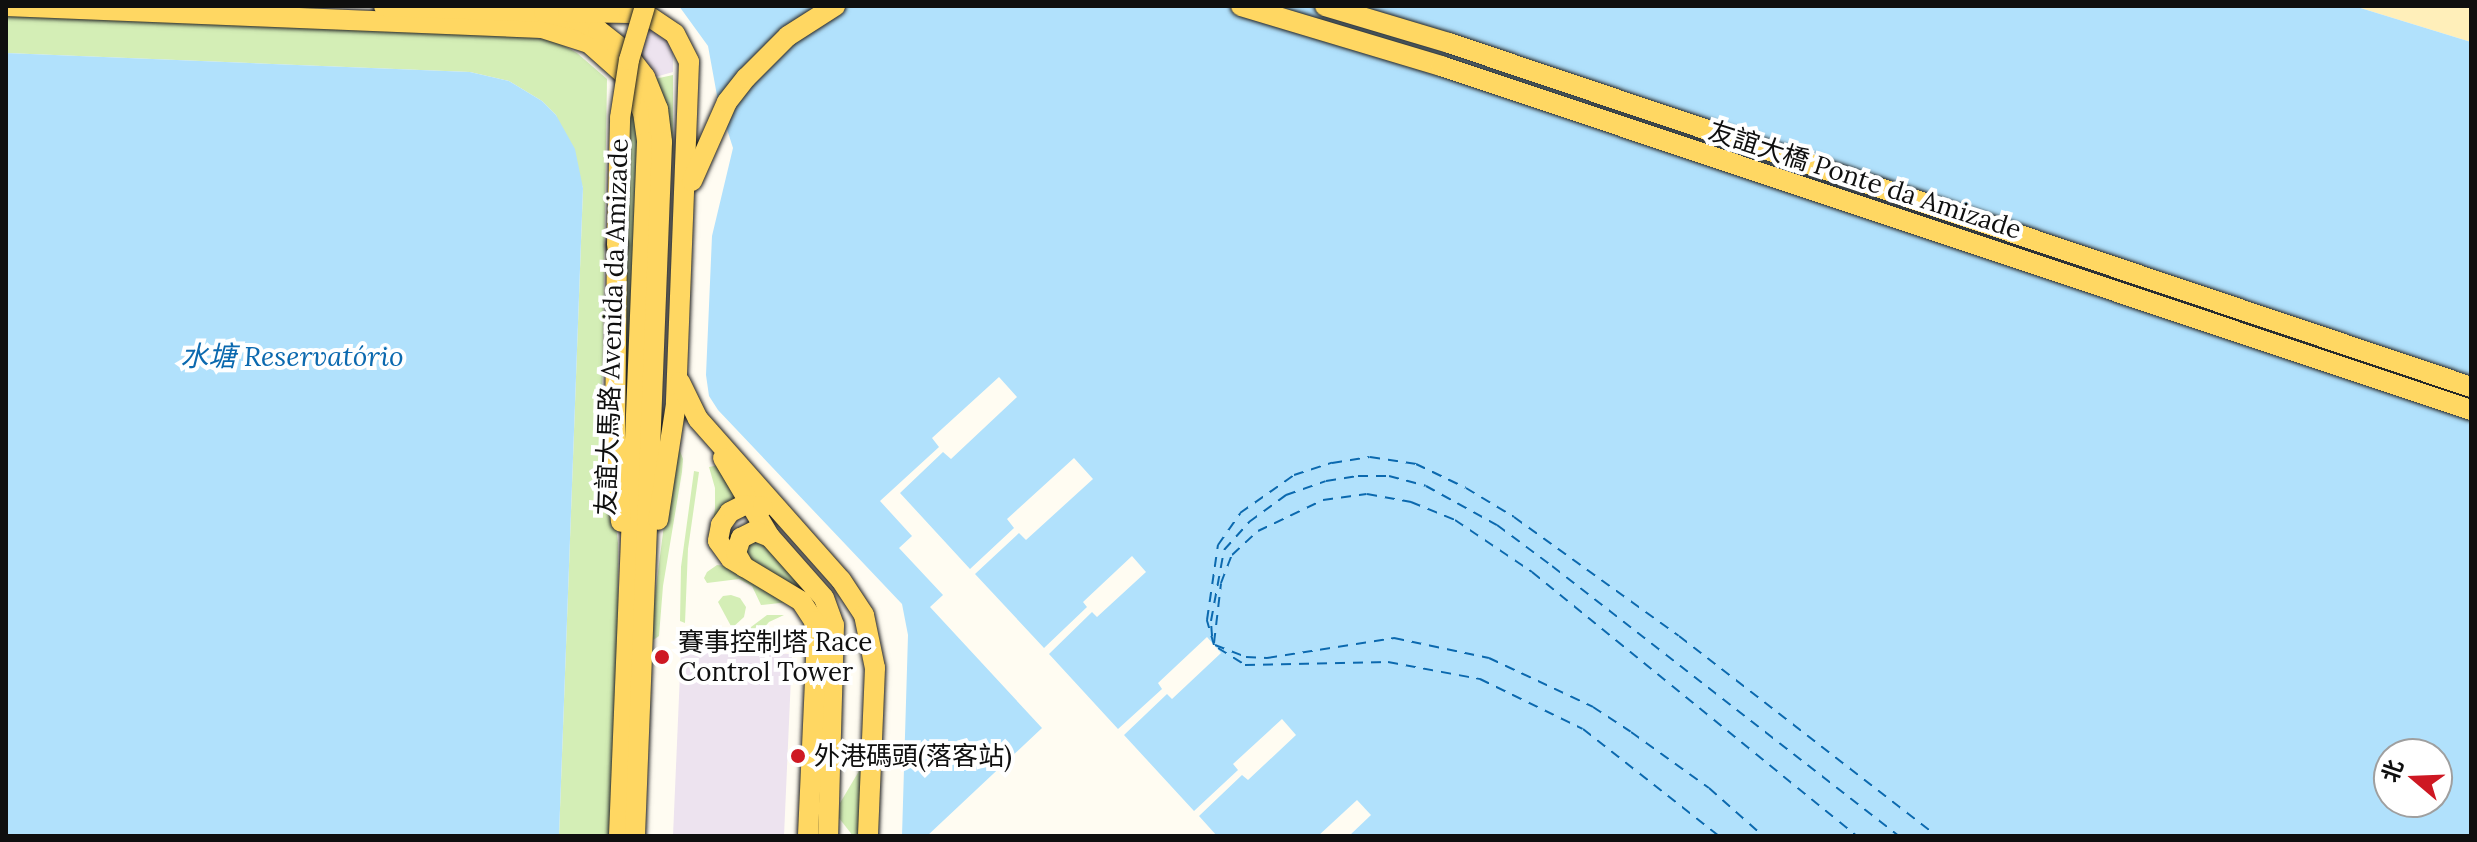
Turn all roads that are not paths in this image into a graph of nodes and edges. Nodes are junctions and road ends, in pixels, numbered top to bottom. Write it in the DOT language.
graph roads {
  1 [pos="6,6"];
  2 [pos="384,6"];
  3 [pos="645,6"];
  4 [pos="835,6"];
  5 [pos="1241,6"];
  6 [pos="1325,6"];
  7 [pos="544,12"];
  8 [pos="685,206"];
  9 [pos="678,366"];
  10 [pos="2471,387"];
  11 [pos="2471,410"];
  12 [pos="705,427"];
  13 [pos="750,505"];
  14 [pos="784,518"];
  15 [pos="770,537"];
  16 [pos="744,567"];
  17 [pos="636,618"];
  18 [pos="619,836"];
  19 [pos="635,836"];
  20 [pos="808,836"];
  21 [pos="828,836"];
  22 [pos="868,836"];
  1 -- 17 [label="main road, 友誼大馬路 Avenida da Amizade"];
  2 -- 7 [label="main road, 友誼大馬路 Avenida da Amizade"];
  3 -- 17 [label="main road, bridge"];
  4 -- 8 [label="main road"];
  5 -- 11 [label="main road, 友誼大橋 Ponte da Amizade"];
  6 -- 10 [label="main road, 友誼大橋 Ponte da Amizade"];
  7 -- 8 [label="main road"];
  7 -- 17 [label="main road, 友誼大馬路 Avenida da Amizade"];
  8 -- 9 [label="main road"];
  9 -- 12 [label="main road"];
  9 -- 17 [label="main road"];
  12 -- 13 [label="main road"];
  12 -- 14 [label="main road"];
  13 -- 14 [label="main road"];
  13 -- 15 [label="main road"];
  13 -- 16 [label="main road"];
  14 -- 22 [label="main road"];
  15 -- 16 [label="main road"];
  15 -- 21 [label="main road"];
  16 -- 20 [label="main road"];
  17 -- 18 [label="main road, 友誼大馬路 Avenida da Amizade"];
  17 -- 19 [label="main road, 友誼大馬路 Avenida da Amizade"];
}
